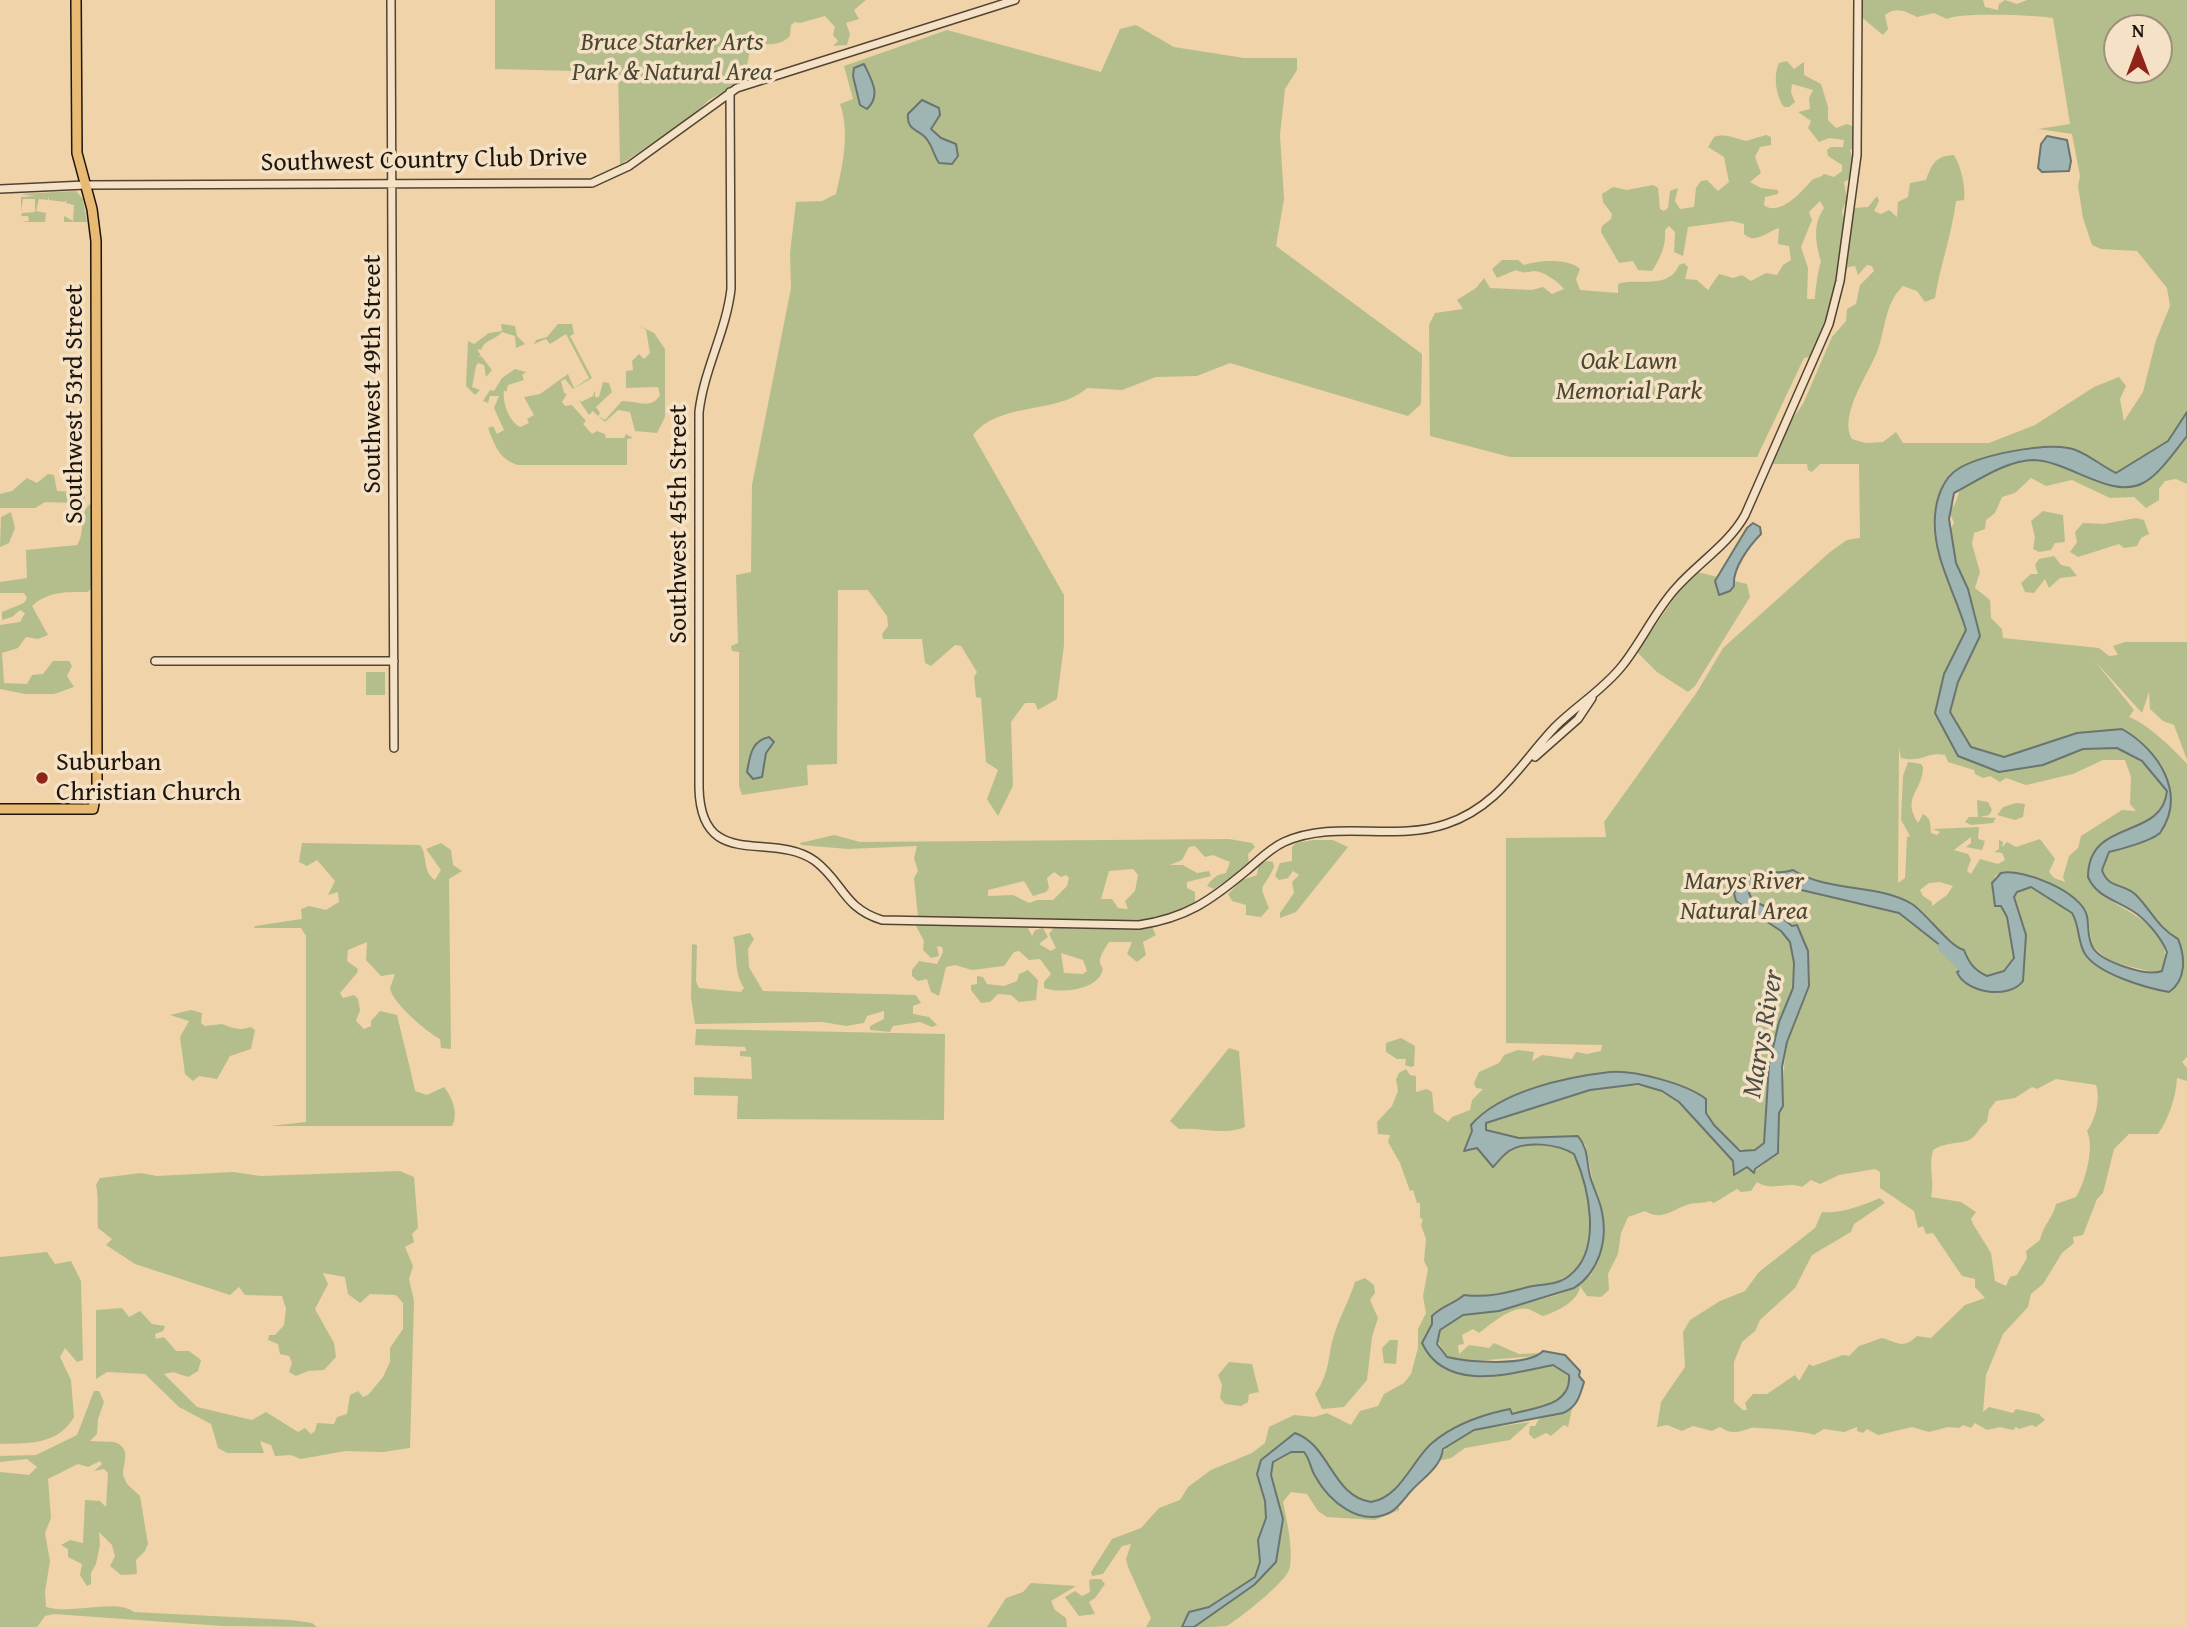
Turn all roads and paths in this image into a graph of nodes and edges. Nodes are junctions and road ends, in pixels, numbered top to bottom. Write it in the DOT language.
graph roads {
  1 [pos="76,0"];
  2 [pos="391,0"];
  3 [pos="1015,0"];
  4 [pos="1858,0"];
  5 [pos="730,92"];
  6 [pos="393,183"];
  7 [pos="85,185"];
  8 [pos="0,189"];
  9 [pos="155,661"];
  10 [pos="394,661"];
  11 [pos="394,748"];
  12 [pos="0,809"];
  1 -- 7 [label="main road, Southwest 53rd Street"];
  2 -- 6 [label="street, Southwest 49th Street"];
  3 -- 5 [label="street, Southwest Country Club Drive"];
  4 -- 5 [label="street, Southwest 45th Street"];
  5 -- 6 [label="street, Southwest Country Club Drive"];
  6 -- 7 [label="street, Southwest Country Club Drive"];
  6 -- 10 [label="street, Southwest 49th Street"];
  7 -- 8 [label="street, Southwest Country Club Drive"];
  7 -- 12 [label="main road, Southwest 53rd Street"];
  9 -- 10 [label="street"];
  10 -- 11 [label="street, Southwest 49th Street"];
}
